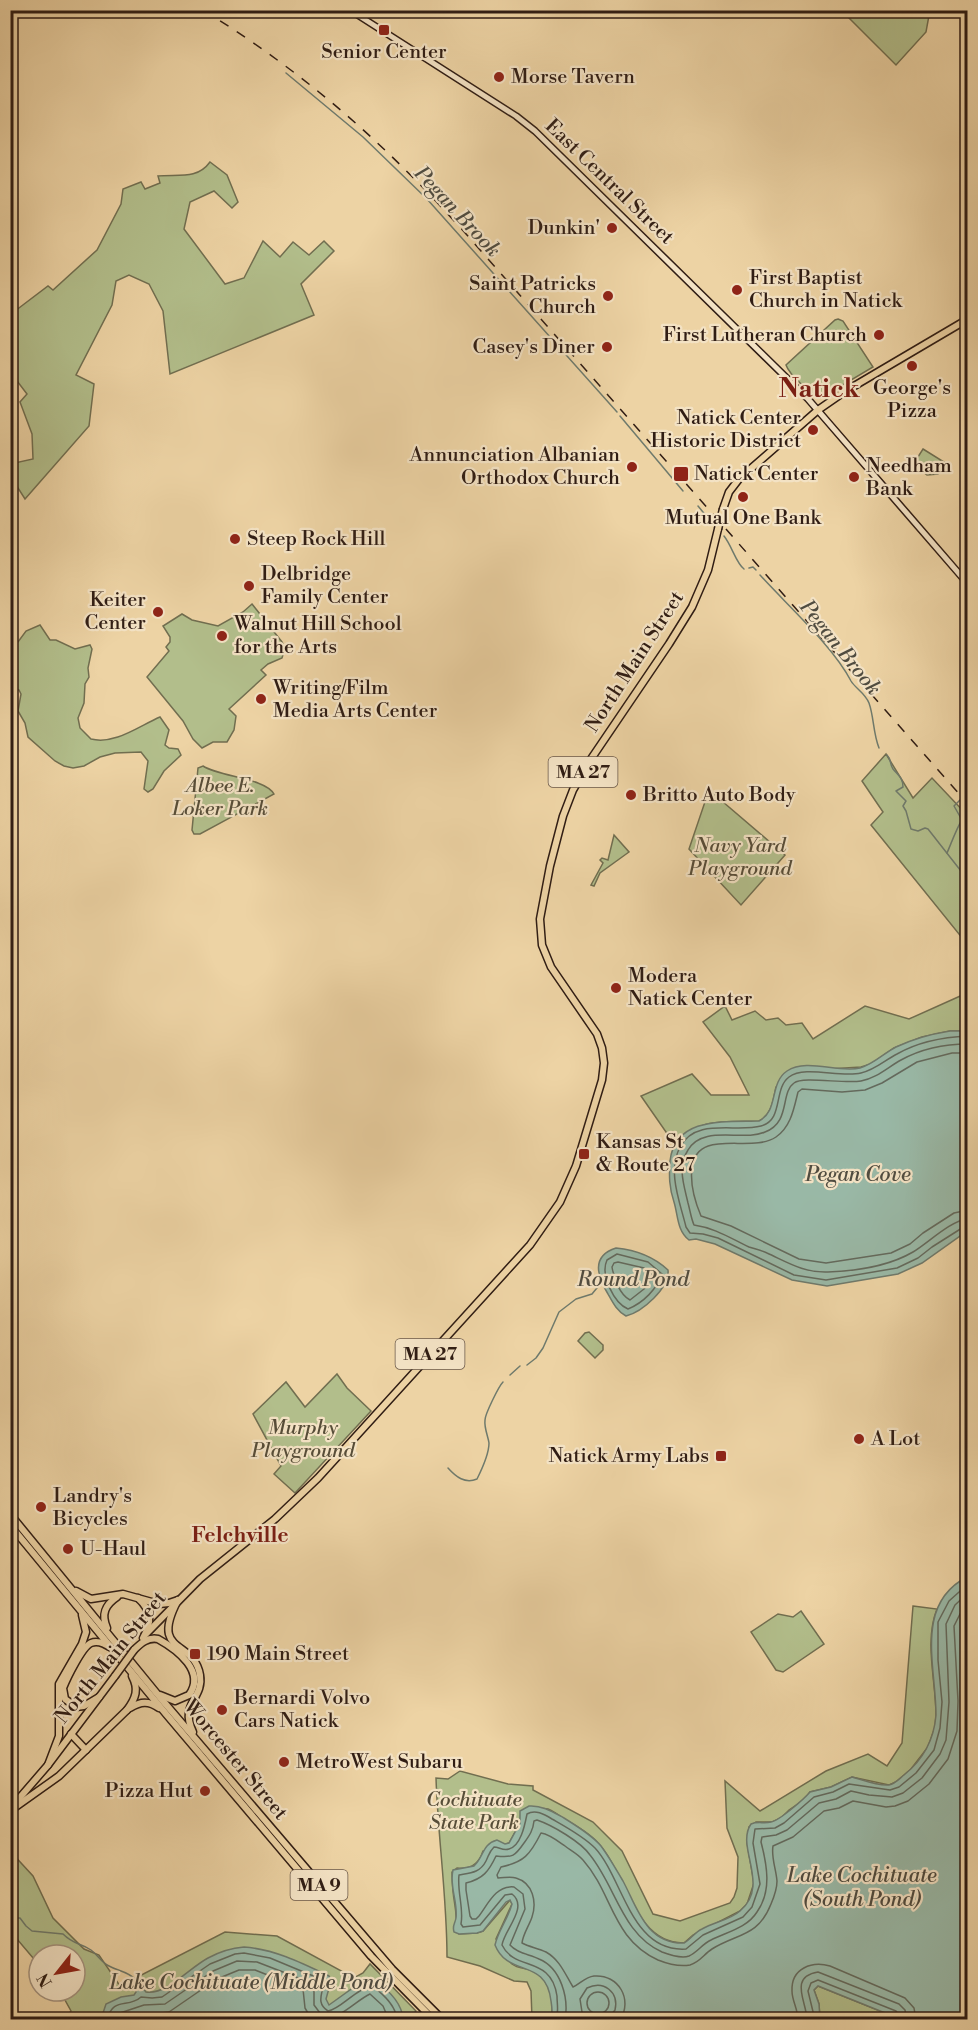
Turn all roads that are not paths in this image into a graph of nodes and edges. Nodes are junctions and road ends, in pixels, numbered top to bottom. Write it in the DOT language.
graph roads {
  1 [pos="350,10"];
  2 [pos="968,319"];
  3 [pos="818,411"];
  4 [pos="968,584"];
  5 [pos="10,1514"];
  6 [pos="10,1525"];
  7 [pos="69,1586"];
  8 [pos="121,1595"];
  9 [pos="136,1596"];
  10 [pos="178,1600"];
  11 [pos="76,1604"];
  12 [pos="111,1637"];
  13 [pos="143,1638"];
  14 [pos="134,1650"];
  15 [pos="114,1651"];
  16 [pos="125,1665"];
  17 [pos="151,1687"];
  18 [pos="99,1697"];
  19 [pos="127,1710"];
  20 [pos="166,1714"];
  21 [pos="71,1734"];
  22 [pos="201,1745"];
  23 [pos="86,1750"];
  24 [pos="48,1764"];
  25 [pos="10,1809"];
  26 [pos="434,2019"];
  27 [pos="443,2019"];
  1 -- 3 [label="main road, East Central Street"];
  2 -- 3 [label="main road, MA 27"];
  3 -- 4 [label="main road, East Central Street"];
  3 -- 10 [label="main road, North Main Street / MA 27, bridge"];
  5 -- 7 [label="main road, Worcester Street / MA 9"];
  6 -- 11 [label="main road, Worcester Street / MA 9"];
  7 -- 8 [label="main road"];
  7 -- 12 [label="main road, Worcester Street / MA 9"];
  8 -- 9 [label="main road"];
  8 -- 12 [label="main road"];
  9 -- 10 [label="main road"];
  9 -- 13 [label="main road"];
  10 -- 13 [label="main road, North Main Street / MA 27"];
  10 -- 22 [label="main road"];
  11 -- 15 [label="main road, Worcester Street / MA 9"];
  11 -- 24 [label="main road"];
  12 -- 17 [label="main road, Worcester Street / MA 9"];
  13 -- 14 [label="main road, North Main Street / MA 27"];
  14 -- 17 [label="main road"];
  14 -- 18 [label="main road, North Main Street / MA 27, bridge"];
  15 -- 16 [label="main road, Worcester Street / MA 9"];
  15 -- 18 [label="main road"];
  16 -- 19 [label="main road"];
  16 -- 20 [label="main road, Worcester Street / MA 9"];
  17 -- 22 [label="main road, Worcester Street / MA 9"];
  18 -- 21 [label="main road, North Main Street / MA 27"];
  19 -- 20 [label="main road"];
  19 -- 23 [label="main road, North Main Street"];
  20 -- 26 [label="main road, Worcester Street / MA 9"];
  21 -- 23 [label="main road"];
  21 -- 24 [label="main road, North Main Street / MA 27"];
  22 -- 27 [label="main road, Worcester Street / MA 9"];
  23 -- 25 [label="main road, North Main Street"];
  24 -- 25 [label="main road, North Main Street / MA 27"];
}
